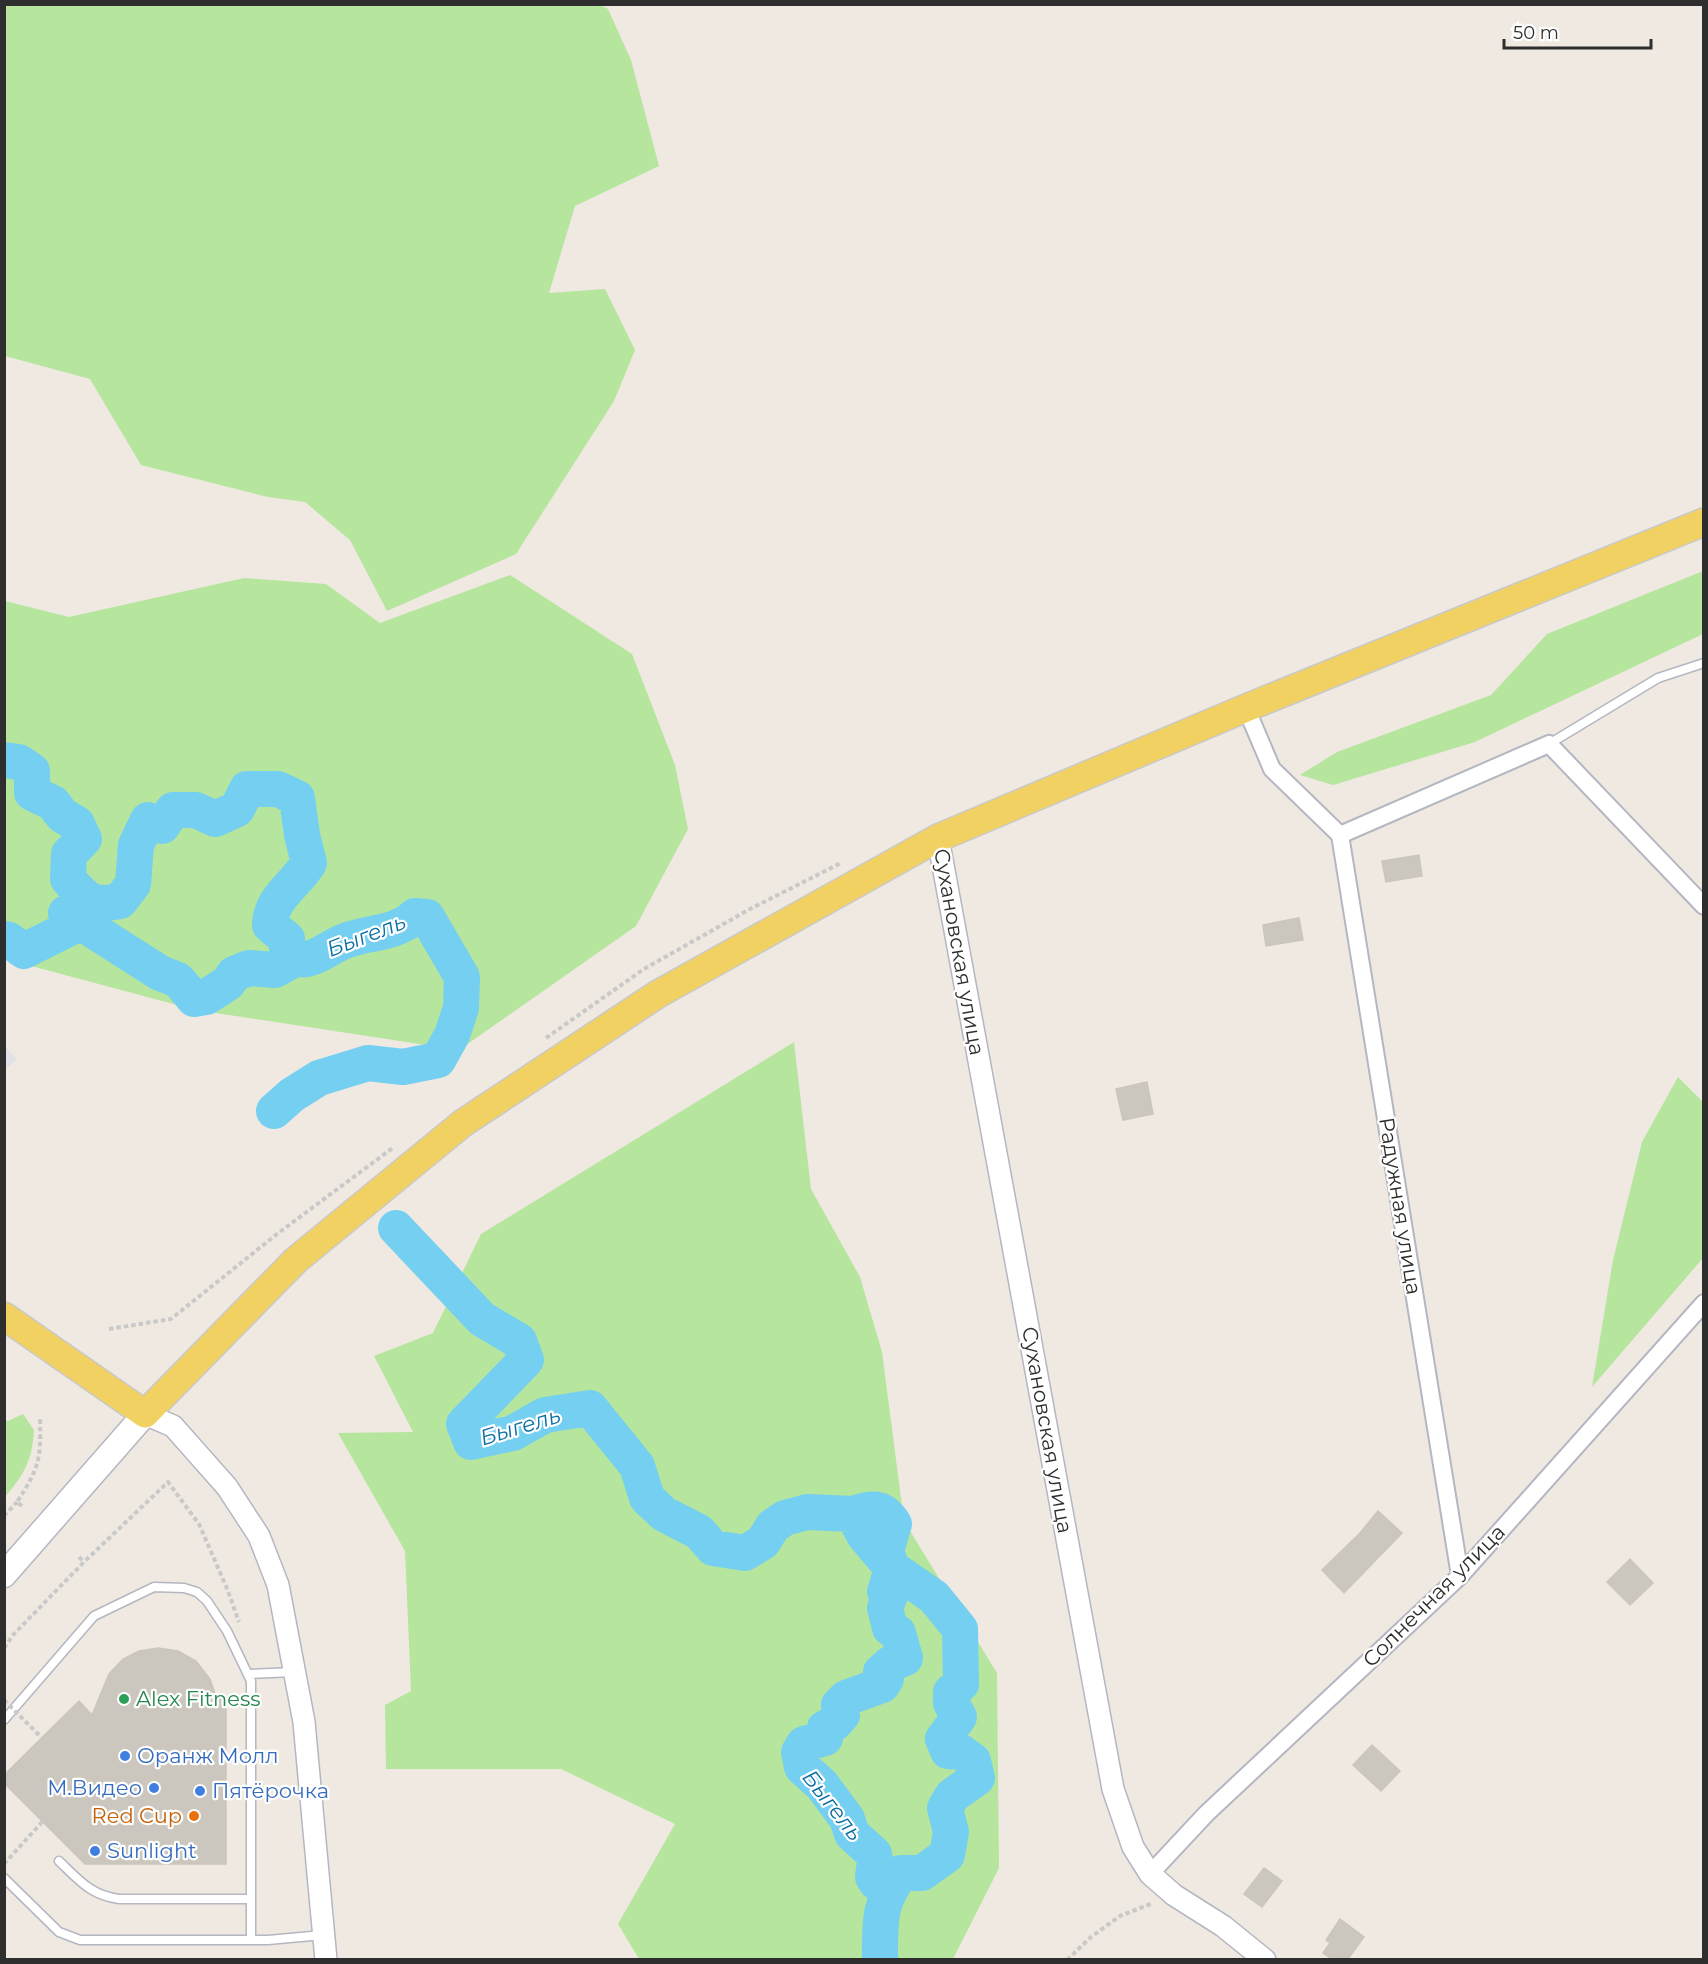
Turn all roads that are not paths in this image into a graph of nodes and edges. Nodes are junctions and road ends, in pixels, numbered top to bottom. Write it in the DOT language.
graph roads {
  1 [pos="1704,522"];
  2 [pos="1704,663"];
  3 [pos="1246,708"];
  4 [pos="1549,744"];
  5 [pos="1340,835"];
  6 [pos="938,838"];
  7 [pos="1704,906"];
  8 [pos="1704,1303"];
  9 [pos="4,1316"];
  10 [pos="145,1414"];
  11 [pos="4,1575"];
  12 [pos="1460,1576"];
  13 [pos="294,1672"];
  14 [pos="248,1674"];
  15 [pos="4,1720"];
  16 [pos="59,1861"];
  17 [pos="1150,1874"];
  18 [pos="4,1878"];
  19 [pos="251,1899"];
  20 [pos="324,1935"];
  21 [pos="251,1940"];
  22 [pos="326,1959"];
  23 [pos="1265,1959"];
  1 -- 3 [label="main road"];
  2 -- 4 [label="lane"];
  3 -- 5 [label="street"];
  3 -- 6 [label="main road"];
  4 -- 5 [label="street"];
  4 -- 7 [label="street"];
  5 -- 12 [label="street, Радужная улица"];
  6 -- 10 [label="main road"];
  6 -- 17 [label="street, Сухановская улица"];
  8 -- 12 [label="street, Солнечная улица"];
  9 -- 10 [label="main road"];
  10 -- 11 [label="main road"];
  10 -- 13 [label="street"];
  12 -- 17 [label="street, Солнечная улица"];
  13 -- 14 [label="lane"];
  13 -- 20 [label="street"];
  14 -- 15 [label="lane"];
  14 -- 19 [label="lane"];
  16 -- 19 [label="lane"];
  17 -- 23 [label="street, Сухановская улица"];
  18 -- 21 [label="lane"];
  19 -- 21 [label="lane"];
  20 -- 21 [label="lane"];
  20 -- 22 [label="street"];
}
